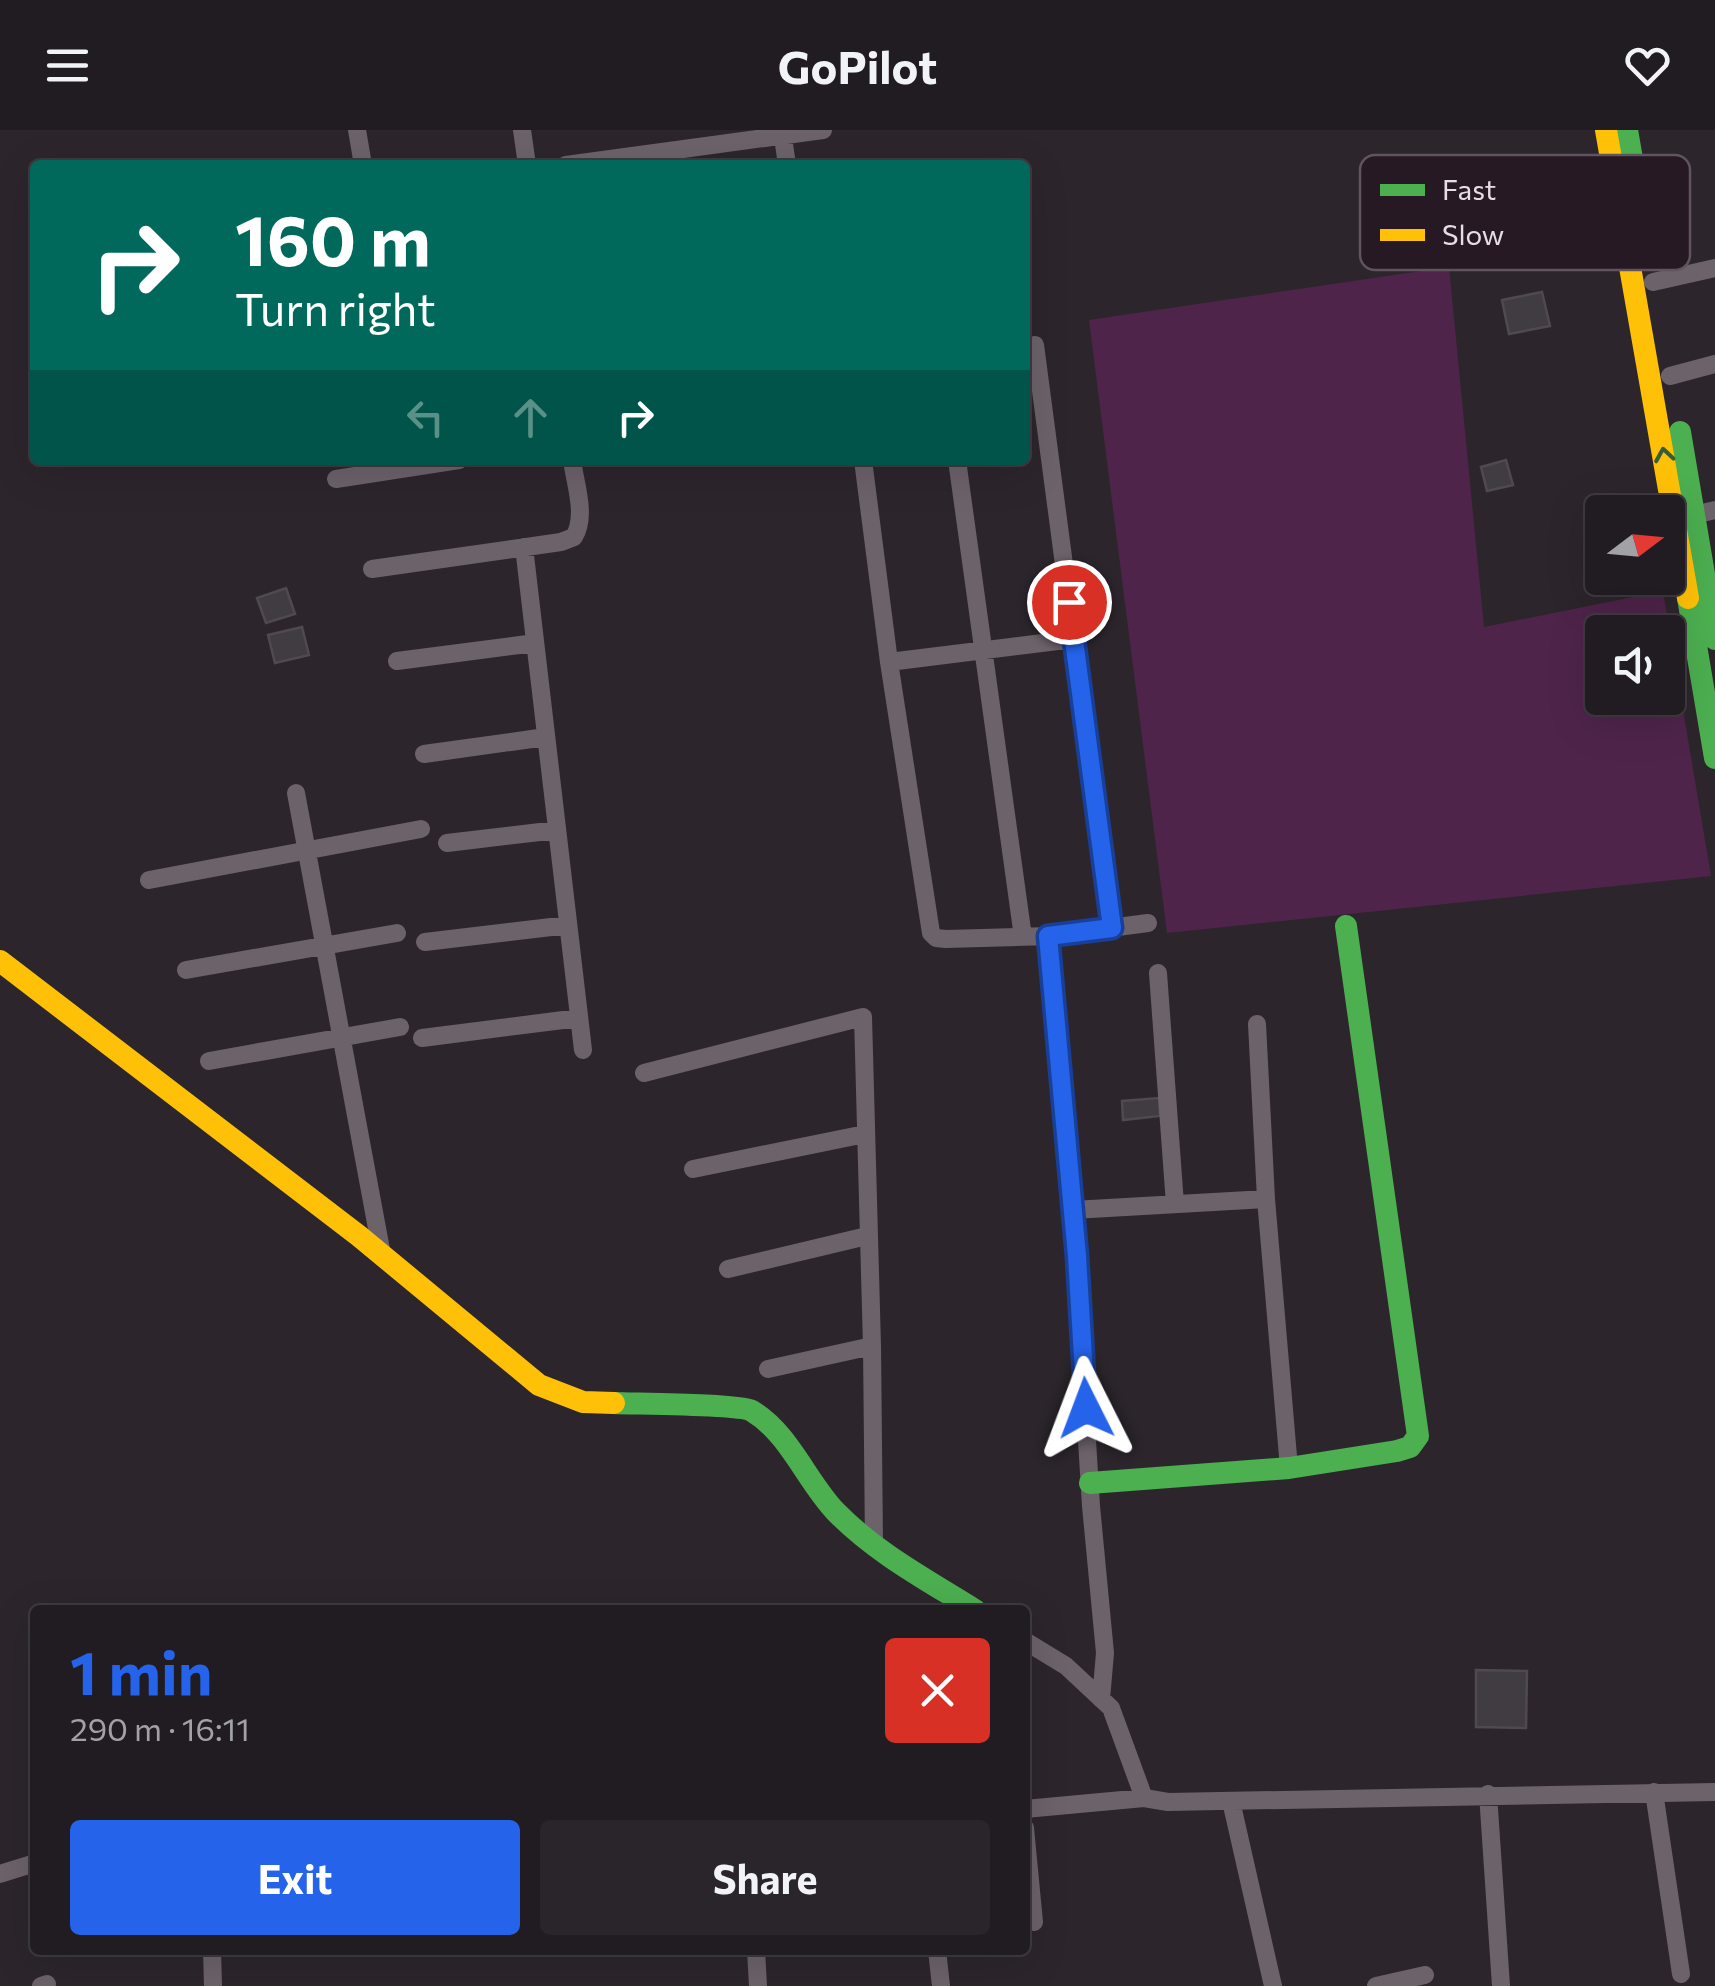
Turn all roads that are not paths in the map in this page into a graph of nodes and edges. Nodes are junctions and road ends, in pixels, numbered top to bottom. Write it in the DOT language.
graph roads {
  1 [pos="357,130"];
  2 [pos="522,130"];
  3 [pos="823,130"];
  4 [pos="1606,130"];
  5 [pos="1627,130"];
  6 [pos="782,134"];
  7 [pos="1611,155"];
  8 [pos="1631,155"];
  9 [pos="362,160"];
  10 [pos="526,160"];
  11 [pos="601,160"];
  12 [pos="786,160"];
  13 [pos="1715,268"];
  14 [pos="1632,270"];
  15 [pos="1651,270"];
  16 [pos="1653,282"];
  17 [pos="1036,345"];
  18 [pos="1715,364"];
  19 [pos="1670,376"];
  20 [pos="427,465"];
  21 [pos="573,465"];
  22 [pos="864,465"];
  23 [pos="958,465"];
  24 [pos="336,479"];
  25 [pos="1704,513"];
  26 [pos="524,547"];
  27 [pos="1692,565"];
  28 [pos="372,569"];
  29 [pos="1074,639"];
  30 [pos="1715,639"];
  31 [pos="535,643"];
  32 [pos="984,650"];
  33 [pos="397,660"];
  34 [pos="889,662"];
  35 [pos="546,736"];
  36 [pos="424,754"];
  37 [pos="1715,758"];
  38 [pos="296,793"];
  39 [pos="421,829"];
  40 [pos="557,830"];
  41 [pos="447,843"];
  42 [pos="306,850"];
  43 [pos="150,880"];
  44 [pos="1148,923"];
  45 [pos="568,925"];
  46 [pos="1346,926"];
  47 [pos="1112,928"];
  48 [pos="397,932"];
  49 [pos="1023,936"];
  50 [pos="1048,936"];
  51 [pos="425,942"];
  52 [pos="324,946"];
  53 [pos="3,967"];
  54 [pos="186,970"];
  55 [pos="1158,973"];
  56 [pos="579,1018"];
  57 [pos="1256,1024"];
  58 [pos="400,1027"];
  59 [pos="341,1038"];
  60 [pos="422,1038"];
  61 [pos="583,1050"];
  62 [pos="209,1061"];
  63 [pos="644,1072"];
  64 [pos="865,1134"];
  65 [pos="693,1169"];
  66 [pos="1266,1198"];
  67 [pos="1175,1204"];
  68 [pos="1074,1210"];
  69 [pos="867,1236"];
  70 [pos="382,1256"];
  71 [pos="728,1269"];
  72 [pos="872,1346"];
  73 [pos="768,1368"];
  74 [pos="1289,1468"];
  75 [pos="1090,1483"];
  76 [pos="874,1544"];
  77 [pos="967,1605"];
  78 [pos="1030,1644"];
  79 [pos="1101,1699"];
  80 [pos="1654,1792"];
  81 [pos="1715,1792"];
  82 [pos="1488,1794"];
  83 [pos="1144,1798"];
  84 [pos="1231,1800"];
  85 [pos="1030,1809"];
  86 [pos="30,1865"];
  87 [pos="0,1874"];
  88 [pos="1030,1880"];
  89 [pos="1034,1922"];
  90 [pos="212,1955"];
  91 [pos="756,1955"];
  92 [pos="937,1955"];
  93 [pos="1682,1974"];
  94 [pos="1425,1975"];
  95 [pos="213,1986"];
  96 [pos="758,1986"];
  97 [pos="940,1986"];
  98 [pos="1273,1986"];
  99 [pos="1376,1986"];
  100 [pos="1501,1986"];
  1 -- 9 [label="street"];
  2 -- 10 [label="street"];
  3 -- 6 [label="street"];
  7 -- 4 [label="street, one-way"];
  5 -- 8 [label="street"];
  6 -- 11 [label="street"];
  6 -- 12 [label="street"];
  13 -- 16 [label="street"];
  27 -- 14 [label="street, one-way"];
  15 -- 16 [label="street"];
  16 -- 19 [label="street"];
  17 -- 29 [label="street"];
  18 -- 19 [label="street"];
  19 -- 25 [label="street"];
  20 -- 24 [label="street"];
  21 -- 26 [label="street"];
  22 -- 34 [label="street"];
  23 -- 32 [label="street"];
  25 -- 27 [label="street"];
  26 -- 28 [label="street"];
  26 -- 31 [label="street"];
  27 -- 30 [label="street"];
  27 -- 37 [label="street"];
  29 -- 32 [label="street"];
  29 -- 47 [label="street"];
  31 -- 33 [label="street"];
  31 -- 35 [label="street"];
  32 -- 34 [label="street"];
  32 -- 49 [label="street"];
  34 -- 49 [label="street"];
  35 -- 36 [label="street"];
  35 -- 40 [label="street"];
  38 -- 42 [label="street"];
  39 -- 42 [label="street"];
  40 -- 41 [label="street"];
  40 -- 45 [label="street"];
  42 -- 43 [label="street"];
  42 -- 52 [label="street"];
  44 -- 47 [label="street"];
  45 -- 51 [label="street"];
  45 -- 56 [label="street"];
  46 -- 74 [label="street"];
  47 -- 50 [label="street"];
  48 -- 52 [label="street"];
  49 -- 50 [label="street"];
  50 -- 68 [label="street"];
  52 -- 54 [label="street"];
  52 -- 59 [label="street"];
  53 -- 70 [label="street"];
  55 -- 67 [label="street"];
  56 -- 60 [label="street"];
  56 -- 61 [label="street"];
  57 -- 66 [label="street"];
  58 -- 59 [label="street"];
  59 -- 62 [label="street"];
  59 -- 70 [label="street"];
  63 -- 64 [label="street"];
  64 -- 65 [label="street"];
  64 -- 69 [label="street"];
  66 -- 67 [label="street"];
  66 -- 74 [label="street"];
  67 -- 68 [label="street"];
  68 -- 75 [label="street"];
  69 -- 71 [label="street"];
  69 -- 72 [label="street"];
  70 -- 76 [label="street"];
  72 -- 73 [label="street"];
  72 -- 76 [label="street"];
  74 -- 75 [label="street"];
  75 -- 79 [label="street"];
  76 -- 77 [label="street"];
  78 -- 79 [label="street"];
  79 -- 83 [label="street"];
  80 -- 81 [label="street"];
  80 -- 82 [label="street"];
  80 -- 93 [label="street"];
  82 -- 84 [label="street"];
  82 -- 100 [label="street"];
  83 -- 84 [label="street"];
  83 -- 85 [label="street"];
  84 -- 98 [label="street"];
  86 -- 87 [label="street"];
  88 -- 89 [label="street"];
  90 -- 95 [label="street"];
  91 -- 96 [label="street"];
  92 -- 97 [label="street"];
  94 -- 99 [label="street"];
}
